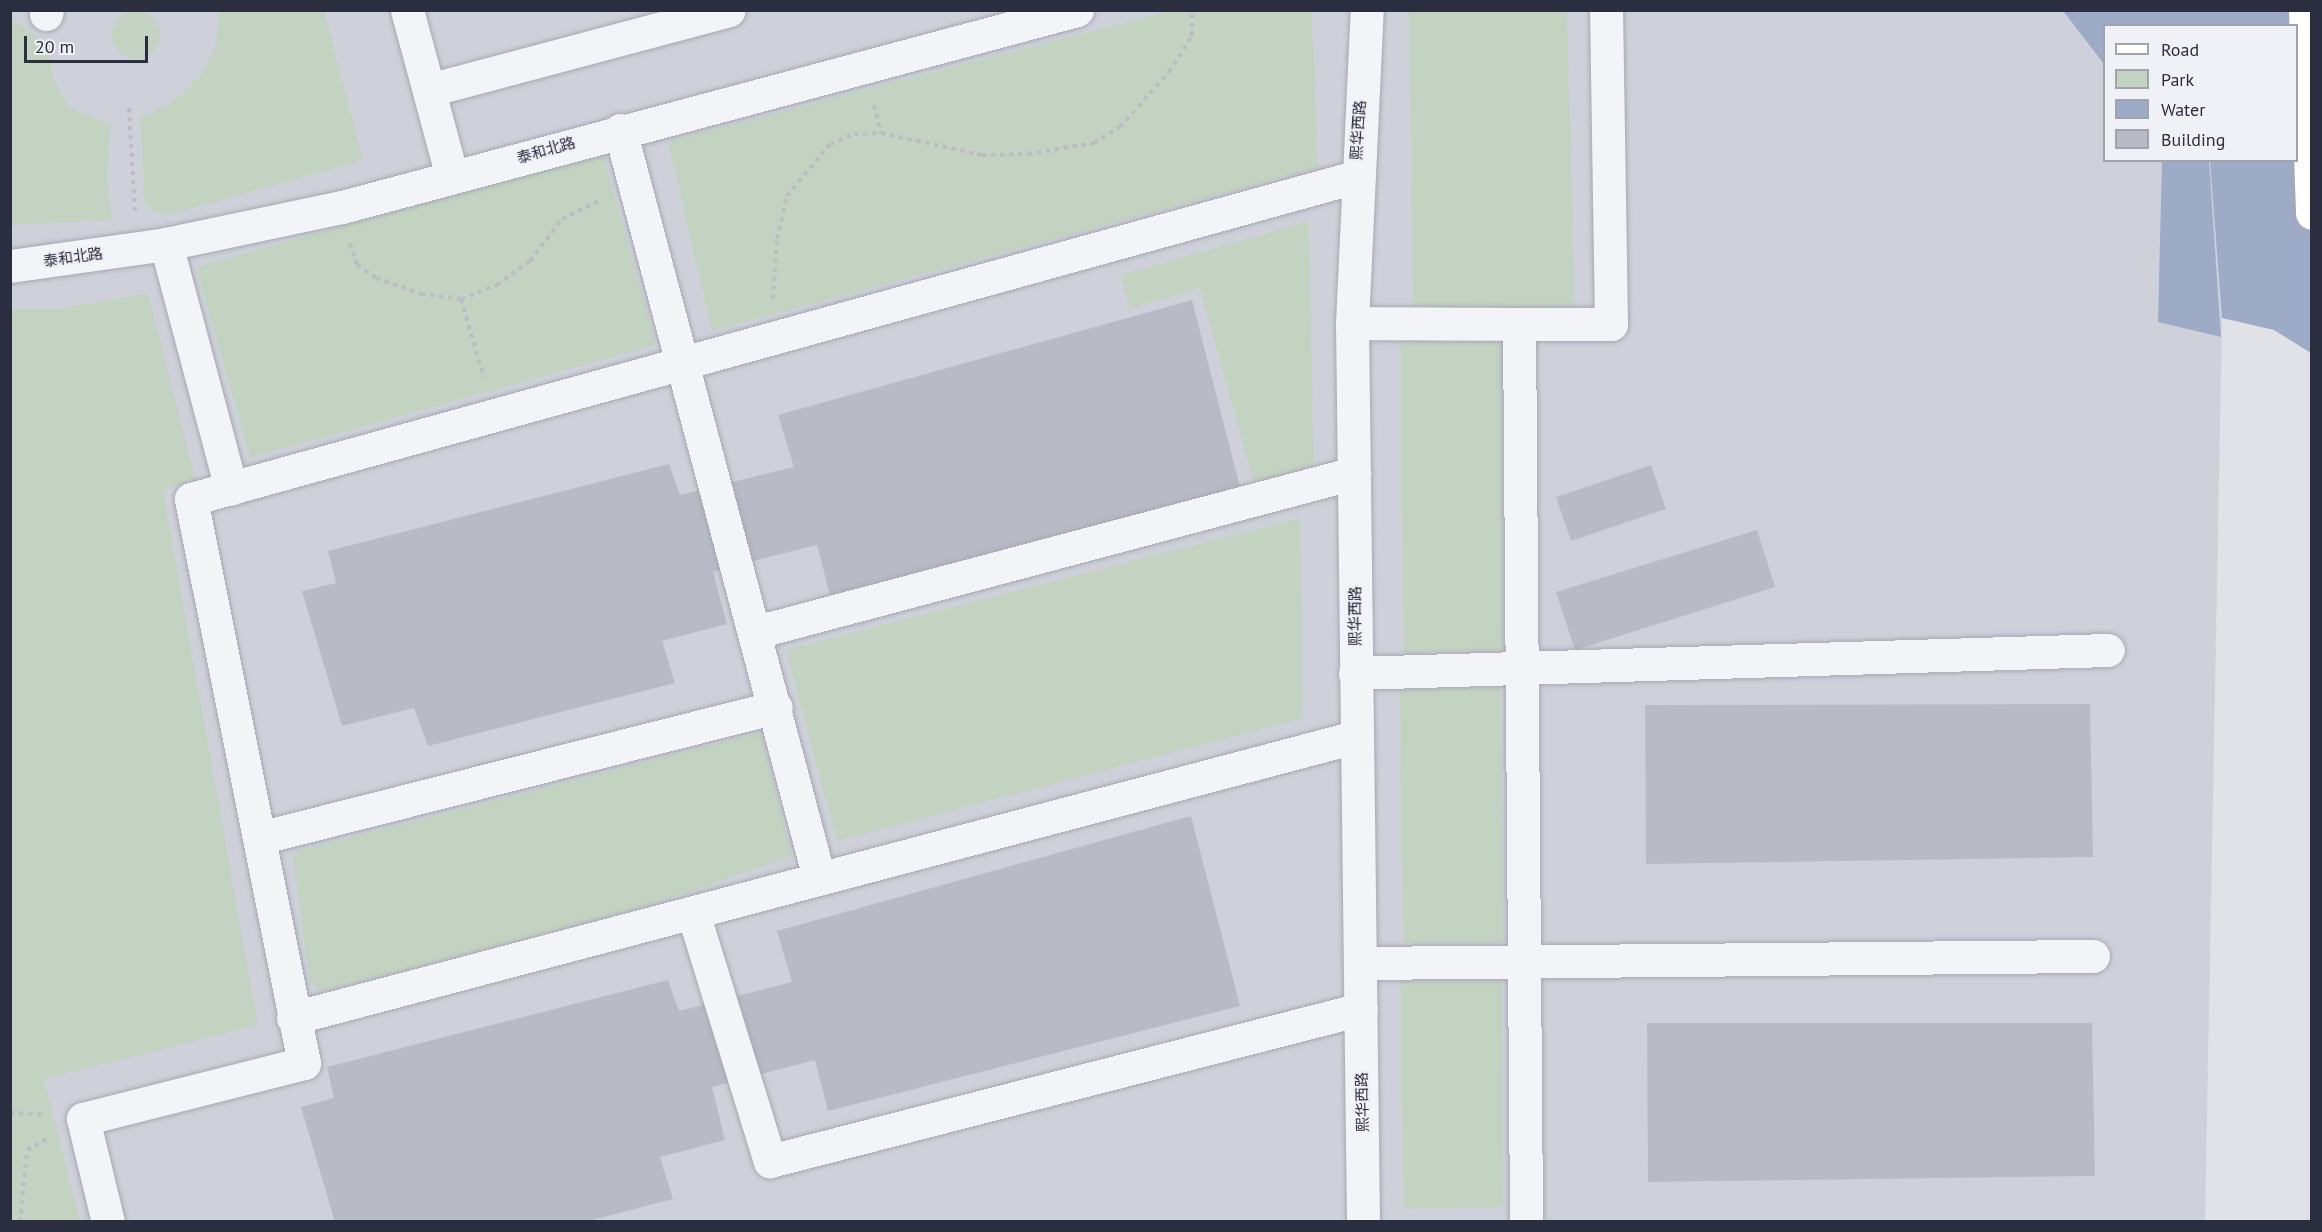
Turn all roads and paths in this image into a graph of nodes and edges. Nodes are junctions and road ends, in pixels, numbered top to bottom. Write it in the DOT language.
graph roads {
  1 [pos="407,10"];
  2 [pos="729,10"];
  3 [pos="1077,10"];
  4 [pos="1192,10"];
  5 [pos="1366,10"];
  6 [pos="1606,10"];
  7 [pos="2305,10"];
  8 [pos="429,90"];
  9 [pos="129,108"];
  10 [pos="620,130"];
  11 [pos="452,177"];
  12 [pos="1355,177"];
  13 [pos="637,190"];
  14 [pos="342,207"];
  15 [pos="2312,213"];
  16 [pos="156,245"];
  17 [pos="10,266"];
  18 [pos="461,299"];
  19 [pos="1352,323"];
  20 [pos="1519,324"];
  21 [pos="779,339"];
  22 [pos="687,364"];
  23 [pos="495,416"];
  24 [pos="1354,473"];
  25 [pos="231,489"];
  26 [pos="756,632"];
  27 [pos="2108,650"];
  28 [pos="1522,670"];
  29 [pos="1355,673"];
  30 [pos="776,707"];
  31 [pos="1355,737"];
  32 [pos="259,838"];
  33 [pos="819,878"];
  34 [pos="693,912"];
  35 [pos="2093,956"];
  36 [pos="1524,962"];
  37 [pos="1360,963"];
  38 [pos="1361,1009"];
  39 [pos="293,1018"];
  40 [pos="10,1113"];
  41 [pos="83,1119"];
  42 [pos="20,1221"];
  43 [pos="108,1221"];
  44 [pos="1363,1221"];
  45 [pos="1526,1221"];
  1 -- 8 [label="street"];
  2 -- 8 [label="street"];
  3 -- 10 [label="street, 泰和北路"];
  4 -- 21 [label="path"];
  5 -- 12 [label="street, 熙华西路"];
  6 -- 20 [label="street"];
  7 -- 15 [label="main road"];
  8 -- 11 [label="street"];
  9 -- 16 [label="path"];
  10 -- 11 [label="street, 泰和北路"];
  10 -- 13 [label="street"];
  11 -- 14 [label="street, 泰和北路"];
  12 -- 19 [label="street, 熙华西路"];
  12 -- 21 [label="street"];
  13 -- 18 [label="path"];
  13 -- 22 [label="street"];
  14 -- 16 [label="street, 泰和北路"];
  14 -- 18 [label="path"];
  16 -- 17 [label="street, 泰和北路"];
  16 -- 25 [label="street"];
  18 -- 23 [label="path"];
  19 -- 20 [label="street"];
  19 -- 24 [label="street, 熙华西路"];
  20 -- 28 [label="street"];
  21 -- 22 [label="street"];
  22 -- 23 [label="street"];
  22 -- 26 [label="street"];
  23 -- 25 [label="street"];
  24 -- 26 [label="street"];
  24 -- 29 [label="street, 熙华西路"];
  25 -- 32 [label="street"];
  26 -- 30 [label="street"];
  27 -- 28 [label="street"];
  28 -- 29 [label="street"];
  28 -- 36 [label="street"];
  29 -- 31 [label="street, 熙华西路"];
  30 -- 32 [label="street"];
  30 -- 33 [label="street"];
  31 -- 33 [label="street"];
  31 -- 37 [label="street, 熙华西路"];
  32 -- 39 [label="street"];
  33 -- 34 [label="street"];
  34 -- 38 [label="street"];
  34 -- 39 [label="street"];
  35 -- 36 [label="street"];
  36 -- 37 [label="street"];
  36 -- 45 [label="street"];
  37 -- 38 [label="street, 熙华西路"];
  38 -- 44 [label="street, 熙华西路"];
  39 -- 41 [label="street"];
  40 -- 41 [label="path"];
  41 -- 42 [label="path"];
  41 -- 43 [label="street"];
}
